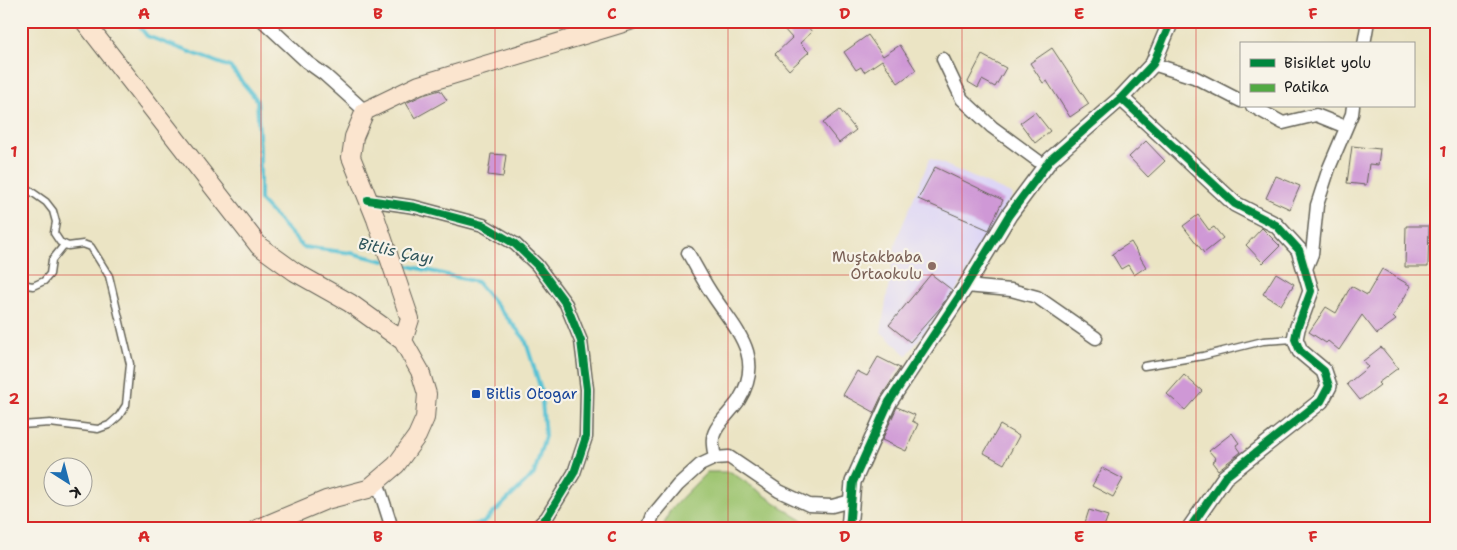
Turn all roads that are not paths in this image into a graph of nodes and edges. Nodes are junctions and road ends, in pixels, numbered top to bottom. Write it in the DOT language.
graph roads {
  1 [pos="84,21"];
  2 [pos="263,21"];
  3 [pos="630,21"];
  4 [pos="1171,21"];
  5 [pos="1368,21"];
  6 [pos="1364,42"];
  7 [pos="943,59"];
  8 [pos="1153,64"];
  9 [pos="1121,98"];
  10 [pos="1240,100"];
  11 [pos="1256,108"];
  12 [pos="1353,108"];
  13 [pos="365,111"];
  14 [pos="1346,127"];
  15 [pos="1045,166"];
  16 [pos="29,190"];
  17 [pos="368,200"];
  18 [pos="64,245"];
  19 [pos="688,253"];
  20 [pos="1305,271"];
  21 [pos="21,284"];
  22 [pos="966,286"];
  23 [pos="1096,338"];
  24 [pos="1295,339"];
  25 [pos="403,341"];
  26 [pos="1144,366"];
  27 [pos="21,425"];
  28 [pos="715,458"];
  29 [pos="377,481"];
  30 [pos="852,501"];
  31 [pos="389,525"];
  32 [pos="257,529"];
  33 [pos="536,529"];
  34 [pos="648,529"];
  35 [pos="849,529"];
  36 [pos="1189,529"];
  1 -- 25 [label="main road"];
  2 -- 13 [label="street"];
  3 -- 13 [label="main road"];
  4 -- 8 [label="street"];
  5 -- 6 [label="street"];
  7 -- 15 [label="street"];
  8 -- 9 [label="street"];
  8 -- 10 [label="street"];
  9 -- 15 [label="street"];
  9 -- 20 [label="street"];
  11 -- 14 [label="street"];
  12 -- 14 [label="street"];
  13 -- 17 [label="main road"];
  14 -- 20 [label="street"];
  15 -- 22 [label="street"];
  16 -- 18 [label="lane"];
  17 -- 25 [label="main road"];
  17 -- 33 [label="street"];
  18 -- 21 [label="lane"];
  18 -- 27 [label="lane"];
  19 -- 28 [label="street"];
  20 -- 24 [label="street"];
  22 -- 23 [label="street"];
  22 -- 30 [label="street"];
  24 -- 26 [label="lane"];
  24 -- 36 [label="street"];
  25 -- 29 [label="main road"];
  28 -- 30 [label="street"];
  28 -- 34 [label="street"];
  29 -- 31 [label="street"];
  29 -- 32 [label="main road"];
  30 -- 35 [label="street"];
}
